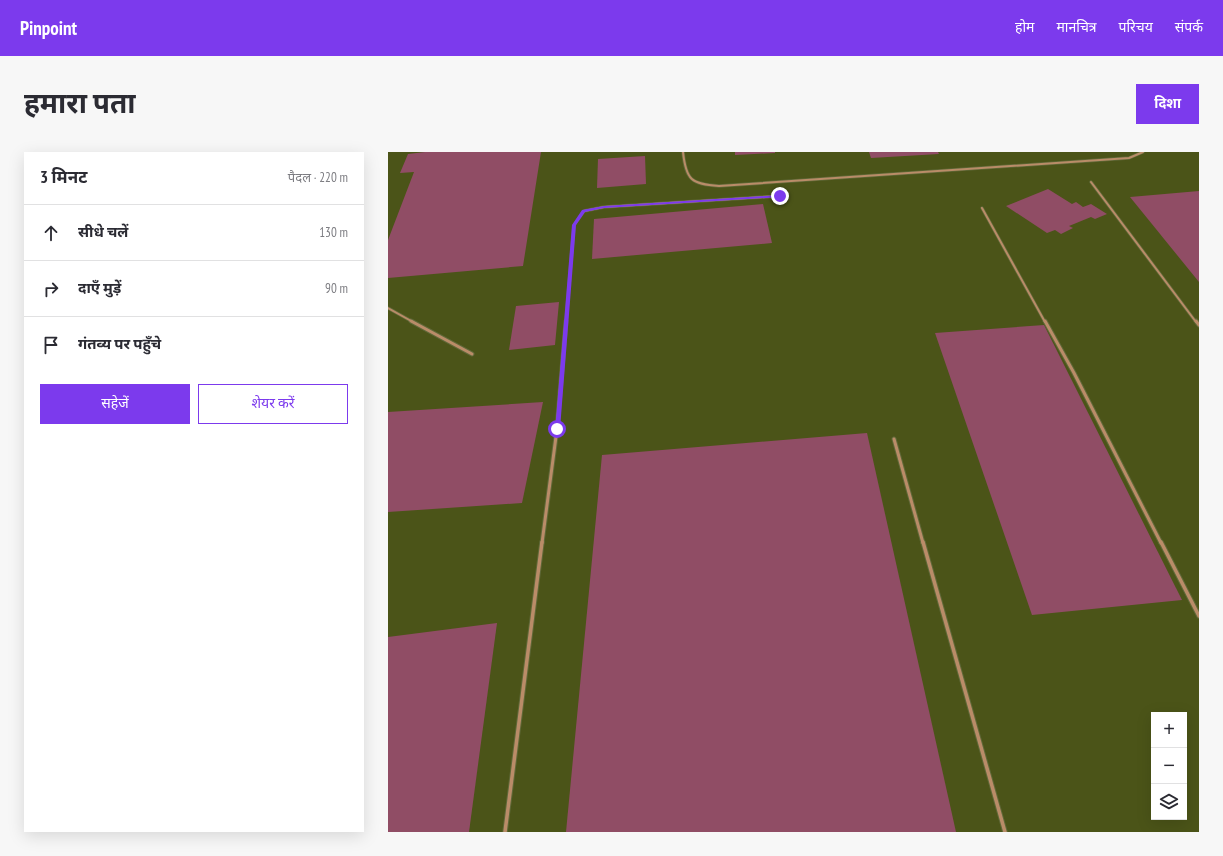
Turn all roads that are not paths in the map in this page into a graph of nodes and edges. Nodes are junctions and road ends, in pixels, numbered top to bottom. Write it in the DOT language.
graph roads {
  1 [pos="683,152"];
  2 [pos="1143,152"];
  3 [pos="1090,182"];
  4 [pos="780,196"];
  5 [pos="982,208"];
  6 [pos="388,308"];
  7 [pos="1199,325"];
  8 [pos="472,354"];
  9 [pos="894,439"];
  10 [pos="1199,616"];
  11 [pos="505,832"];
  12 [pos="1005,832"];
  1 -- 2 [label="lane"];
  3 -- 7 [label="lane"];
  4 -- 11 [label="lane"];
  5 -- 10 [label="lane"];
  6 -- 8 [label="lane"];
  9 -- 12 [label="lane"];
}
